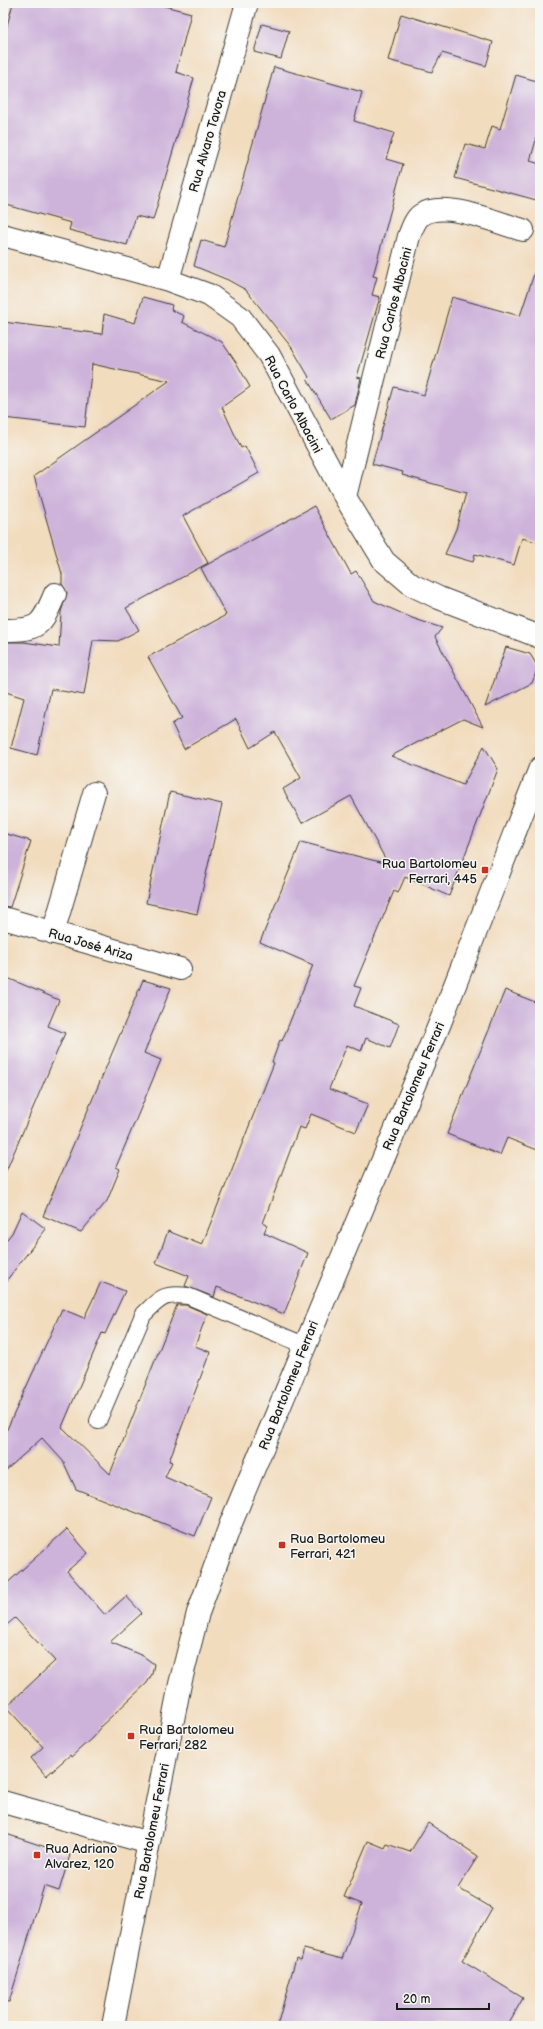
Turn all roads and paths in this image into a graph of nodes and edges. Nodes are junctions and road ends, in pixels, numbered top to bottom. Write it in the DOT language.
graph roads {
  1 [pos="247,3"];
  2 [pos="523,230"];
  3 [pos="3,235"];
  4 [pos="168,280"];
  5 [pos="345,497"];
  6 [pos="55,594"];
  7 [pos="3,630"];
  8 [pos="540,637"];
  9 [pos="540,768"];
  10 [pos="94,793"];
  11 [pos="3,918"];
  12 [pos="53,933"];
  13 [pos="180,969"];
  14 [pos="304,1345"];
  15 [pos="98,1421"];
  16 [pos="3,1802"];
  17 [pos="148,1843"];
  18 [pos="113,2026"];
  1 -- 4 [label="street, Rua Alvaro Tavora"];
  2 -- 5 [label="street, Rua Carlos Albacini"];
  3 -- 4 [label="street, Rua Carlo Albacini"];
  4 -- 5 [label="street, Rua Carlo Albacini"];
  5 -- 8 [label="street, Rua Carlo Albacini"];
  6 -- 7 [label="street"];
  9 -- 14 [label="street, Rua Bartolomeu Ferrari"];
  10 -- 12 [label="street"];
  11 -- 12 [label="street, Rua José Ariza"];
  12 -- 13 [label="street, Rua José Ariza"];
  14 -- 15 [label="lane"];
  14 -- 17 [label="street, Rua Bartolomeu Ferrari"];
  16 -- 17 [label="street"];
  17 -- 18 [label="street, Rua Bartolomeu Ferrari"];
}
